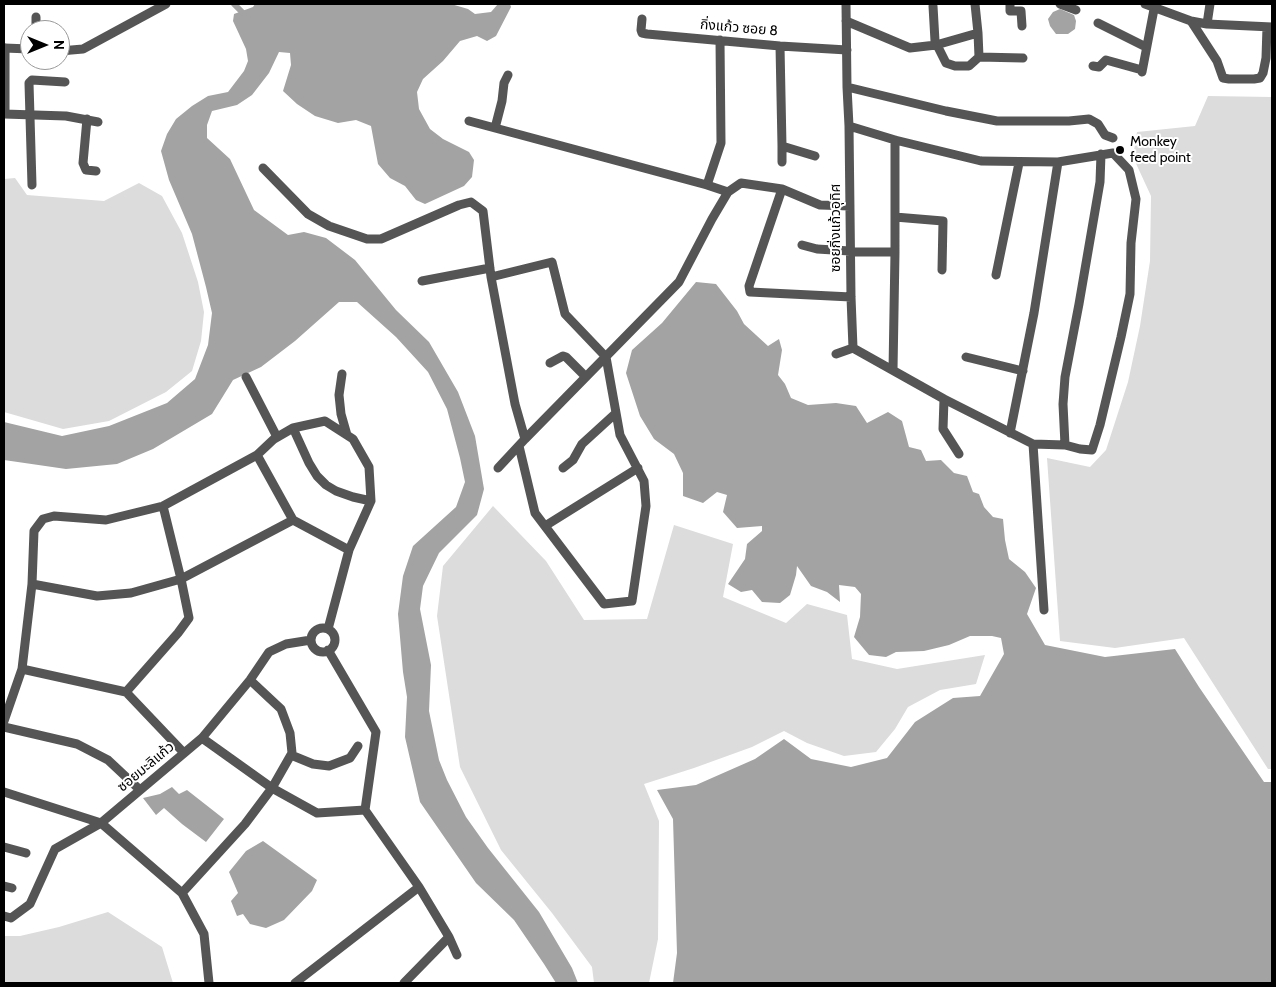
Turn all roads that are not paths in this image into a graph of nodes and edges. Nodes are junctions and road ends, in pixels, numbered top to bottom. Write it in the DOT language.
graph roads {
  1 [pos="166,4"];
  2 [pos="846,4"];
  3 [pos="975,4"];
  4 [pos="1010,4"];
  5 [pos="1060,4"];
  6 [pos="1210,4"];
  7 [pos="1152,5"];
  8 [pos="933,6"];
  9 [pos="1076,10"];
  10 [pos="642,19"];
  11 [pos="846,21"];
  12 [pos="1191,21"];
  13 [pos="1098,23"];
  14 [pos="1207,24"];
  15 [pos="1022,26"];
  16 [pos="1270,27"];
  17 [pos="978,33"];
  18 [pos="720,40"];
  19 [pos="937,45"];
  20 [pos="780,46"];
  21 [pos="1146,47"];
  22 [pos="4,48"];
  23 [pos="20,49"];
  24 [pos="70,50"];
  25 [pos="847,50"];
  26 [pos="979,57"];
  27 [pos="1023,58"];
  28 [pos="1093,66"];
  29 [pos="508,75"];
  30 [pos="65,82"];
  31 [pos="847,87"];
  32 [pos="5,114"];
  33 [pos="30,114"];
  34 [pos="87,119"];
  35 [pos="469,121"];
  36 [pos="98,122"];
  37 [pos="849,126"];
  38 [pos="495,128"];
  39 [pos="1113,138"];
  40 [pos="895,140"];
  41 [pos="782,146"];
  42 [pos="1101,154"];
  43 [pos="815,156"];
  44 [pos="782,162"];
  45 [pos="1058,162"];
  46 [pos="1019,163"];
  47 [pos="263,168"];
  48 [pos="96,171"];
  49 [pos="32,185"];
  50 [pos="707,185"];
  51 [pos="782,190"];
  52 [pos="728,192"];
  53 [pos="850,206"];
  54 [pos="895,217"];
  55 [pos="802,245"];
  56 [pos="850,252"];
  57 [pos="895,252"];
  58 [pos="942,270"];
  59 [pos="491,273"];
  60 [pos="996,275"];
  61 [pos="422,280"];
  62 [pos="850,297"];
  63 [pos="853,348"];
  64 [pos="836,354"];
  65 [pos="966,357"];
  66 [pos="606,358"];
  67 [pos="550,363"];
  68 [pos="893,370"];
  69 [pos="1023,371"];
  70 [pos="342,374"];
  71 [pos="246,377"];
  72 [pos="586,378"];
  73 [pos="944,399"];
  74 [pos="616,413"];
  75 [pos="294,428"];
  76 [pos="1010,433"];
  77 [pos="347,435"];
  78 [pos="277,437"];
  79 [pos="525,438"];
  80 [pos="1033,444"];
  81 [pos="519,446"];
  82 [pos="1065,446"];
  83 [pos="959,454"];
  84 [pos="257,455"];
  85 [pos="498,468"];
  86 [pos="563,468"];
  87 [pos="638,468"];
  88 [pos="371,501"];
  89 [pos="162,506"];
  90 [pos="293,520"];
  91 [pos="545,526"];
  92 [pos="349,550"];
  93 [pos="181,580"];
  94 [pos="32,584"];
  95 [pos="1044,610"];
  96 [pos="328,629"];
  97 [pos="312,640"];
  98 [pos="328,650"];
  99 [pos="22,669"];
  100 [pos="250,680"];
  101 [pos="126,692"];
  102 [pos="4,721"];
  103 [pos="4,727"];
  104 [pos="202,738"];
  105 [pos="358,746"];
  106 [pos="184,753"];
  107 [pos="292,755"];
  108 [pos="272,788"];
  109 [pos="140,790"];
  110 [pos="4,792"];
  111 [pos="364,810"];
  112 [pos="102,823"];
  113 [pos="4,847"];
  114 [pos="26,853"];
  115 [pos="419,887"];
  116 [pos="182,893"];
  117 [pos="4,916"];
  118 [pos="449,937"];
  119 [pos="457,955"];
  120 [pos="209,983"];
  121 [pos="295,983"];
  122 [pos="404,983"];
  1 -- 24 [label="street"];
  2 -- 11 [label="street, ซอยกิ่งแก้วอุทิศ"];
  3 -- 17 [label="street"];
  4 -- 15 [label="street"];
  5 -- 9 [label="street"];
  6 -- 14 [label="street"];
  7 -- 12 [label="street"];
  7 -- 21 [label="street"];
  8 -- 19 [label="street"];
  10 -- 18 [label="street, กิ่งแก้ว ซอย 8"];
  11 -- 19 [label="street"];
  11 -- 25 [label="street, ซอยกิ่งแก้วอุทิศ"];
  12 -- 14 [label="street"];
  12 -- 16 [label="street"];
  13 -- 21 [label="street"];
  14 -- 16 [label="street"];
  17 -- 19 [label="street"];
  17 -- 26 [label="street"];
  18 -- 20 [label="street, กิ่งแก้ว ซอย 8"];
  18 -- 50 [label="street"];
  19 -- 26 [label="street"];
  20 -- 25 [label="street, กิ่งแก้ว ซอย 8"];
  20 -- 41 [label="street"];
  21 -- 28 [label="street"];
  22 -- 23 [label="street"];
  22 -- 32 [label="street"];
  25 -- 31 [label="street, ซอยกิ่งแก้วอุทิศ"];
  26 -- 27 [label="street"];
  29 -- 38 [label="street"];
  30 -- 33 [label="street"];
  31 -- 37 [label="street, ซอยกิ่งแก้วอุทิศ"];
  31 -- 39 [label="street"];
  32 -- 33 [label="street"];
  33 -- 34 [label="street"];
  33 -- 49 [label="street"];
  34 -- 36 [label="street"];
  34 -- 48 [label="street"];
  35 -- 38 [label="street"];
  37 -- 40 [label="street"];
  37 -- 53 [label="street, ซอยกิ่งแก้วอุทิศ"];
  38 -- 50 [label="street"];
  40 -- 46 [label="street"];
  40 -- 54 [label="street"];
  41 -- 43 [label="street"];
  41 -- 44 [label="street"];
  42 -- 45 [label="street"];
  42 -- 82 [label="street"];
  42 -- 82 [label="street"];
  45 -- 46 [label="street"];
  45 -- 69 [label="street"];
  46 -- 60 [label="street"];
  47 -- 59 [label="street"];
  50 -- 52 [label="street"];
  51 -- 52 [label="street"];
  51 -- 53 [label="street"];
  51 -- 62 [label="street"];
  52 -- 66 [label="street"];
  53 -- 56 [label="street, ซอยกิ่งแก้วอุทิศ"];
  54 -- 57 [label="street"];
  54 -- 58 [label="street"];
  55 -- 56 [label="street"];
  56 -- 57 [label="street"];
  56 -- 62 [label="street, ซอยกิ่งแก้วอุทิศ"];
  57 -- 68 [label="street"];
  59 -- 61 [label="street"];
  59 -- 66 [label="street"];
  59 -- 79 [label="street"];
  62 -- 63 [label="street, ซอยกิ่งแก้วอุทิศ"];
  63 -- 64 [label="street"];
  63 -- 68 [label="street"];
  65 -- 69 [label="street"];
  66 -- 72 [label="street"];
  66 -- 74 [label="street"];
  67 -- 72 [label="street"];
  68 -- 73 [label="street"];
  69 -- 76 [label="street"];
  70 -- 77 [label="street"];
  71 -- 78 [label="street"];
  72 -- 79 [label="street"];
  73 -- 76 [label="street"];
  73 -- 83 [label="street"];
  74 -- 86 [label="street"];
  74 -- 87 [label="street"];
  75 -- 77 [label="street"];
  75 -- 78 [label="street"];
  75 -- 88 [label="street"];
  76 -- 80 [label="street"];
  77 -- 88 [label="street"];
  78 -- 84 [label="street"];
  79 -- 81 [label="street"];
  80 -- 82 [label="street"];
  80 -- 95 [label="street"];
  81 -- 85 [label="street"];
  81 -- 91 [label="street"];
  84 -- 89 [label="street"];
  84 -- 90 [label="street"];
  87 -- 91 [label="street"];
  87 -- 91 [label="street"];
  88 -- 92 [label="street"];
  89 -- 93 [label="street"];
  89 -- 94 [label="street"];
  90 -- 92 [label="street"];
  90 -- 93 [label="street"];
  92 -- 96 [label="street"];
  93 -- 94 [label="street"];
  93 -- 101 [label="street"];
  94 -- 99 [label="street"];
  96 -- 97 [label="street"];
  96 -- 98 [label="street"];
  97 -- 98 [label="street"];
  97 -- 100 [label="street, ซอยมะลิแก้ว"];
  98 -- 111 [label="street"];
  99 -- 101 [label="street"];
  99 -- 102 [label="street"];
  100 -- 104 [label="street, ซอยมะลิแก้ว"];
  100 -- 107 [label="street"];
  101 -- 106 [label="street"];
  103 -- 109 [label="street"];
  104 -- 106 [label="street, ซอยมะลิแก้ว"];
  104 -- 108 [label="street"];
  105 -- 107 [label="street"];
  106 -- 109 [label="street, ซอยมะลิแก้ว"];
  107 -- 108 [label="street"];
  108 -- 111 [label="street"];
  108 -- 116 [label="street"];
  109 -- 112 [label="street, ซอยมะลิแก้ว"];
  110 -- 112 [label="street"];
  111 -- 115 [label="street"];
  112 -- 116 [label="street"];
  112 -- 117 [label="street, ซอยมะลิแก้ว"];
  113 -- 114 [label="street"];
  115 -- 118 [label="street"];
  115 -- 121 [label="street"];
  116 -- 120 [label="street"];
  118 -- 119 [label="street"];
  118 -- 122 [label="street"];
}
